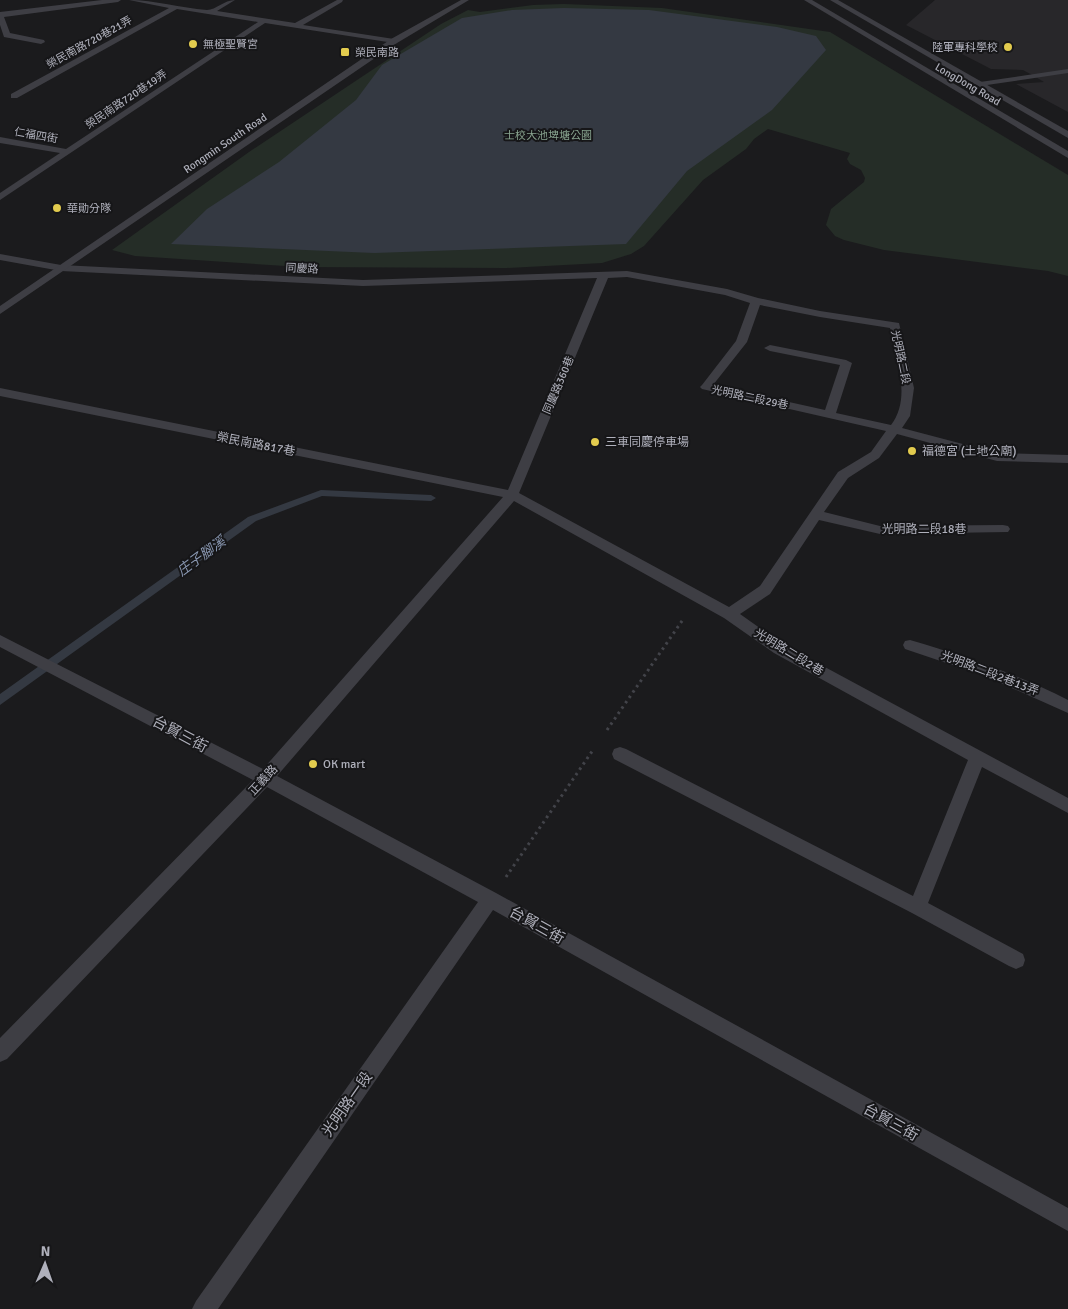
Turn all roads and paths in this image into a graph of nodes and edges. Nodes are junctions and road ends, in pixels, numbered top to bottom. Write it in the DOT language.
graph roads {
  1 [pos="118,0"];
  2 [pos="132,0"];
  3 [pos="232,0"];
  4 [pos="464,0"];
  5 [pos="807,0"];
  6 [pos="833,0"];
  7 [pos="340,1"];
  8 [pos="176,7"];
  9 [pos="210,12"];
  10 [pos="0,14"];
  11 [pos="265,20"];
  12 [pos="297,25"];
  13 [pos="394,41"];
  14 [pos="41,42"];
  15 [pos="1068,71"];
  16 [pos="980,84"];
  17 [pos="14,96"];
  18 [pos="1068,135"];
  19 [pos="0,140"];
  20 [pos="68,152"];
  21 [pos="1068,155"];
  22 [pos="0,197"];
  23 [pos="0,257"];
  24 [pos="61,268"];
  25 [pos="604,274"];
  26 [pos="756,301"];
  27 [pos="0,312"];
  28 [pos="770,348"];
  29 [pos="0,392"];
  30 [pos="830,414"];
  31 [pos="893,429"];
  32 [pos="1068,459"];
  33 [pos="512,495"];
  34 [pos="817,515"];
  35 [pos="1003,529"];
  36 [pos="729,614"];
  37 [pos="0,640"];
  38 [pos="910,645"];
  39 [pos="1068,706"];
  40 [pos="620,754"];
  41 [pos="977,758"];
  42 [pos="265,778"];
  43 [pos="1068,806"];
  44 [pos="490,899"];
  45 [pos="918,907"];
  46 [pos="1016,960"];
  47 [pos="0,1052"];
  48 [pos="1068,1220"];
  49 [pos="204,1309"];
  1 -- 10 [label="street"];
  2 -- 8 [label="street"];
  3 -- 9 [label="street"];
  4 -- 13 [label="street, Rongmin South Road"];
  5 -- 21 [label="street, LongDong Road"];
  6 -- 16 [label="street, LongDong Road"];
  7 -- 12 [label="street"];
  8 -- 9 [label="street"];
  8 -- 17 [label="street, 榮民南路720巷21弄"];
  9 -- 11 [label="street"];
  10 -- 14 [label="street"];
  11 -- 12 [label="street"];
  11 -- 20 [label="street, 榮民南路720巷19弄"];
  12 -- 13 [label="street"];
  13 -- 24 [label="street, Rongmin South Road"];
  15 -- 16 [label="street"];
  16 -- 18 [label="street, LongDong Road"];
  19 -- 20 [label="street, 仁福四街"];
  20 -- 22 [label="street, 榮民南路720巷19弄"];
  23 -- 24 [label="street, 同慶路"];
  24 -- 25 [label="street, 同慶路"];
  24 -- 27 [label="street, Rongmin South Road"];
  25 -- 26 [label="street, 光明路二段"];
  25 -- 33 [label="street, 同慶路360巷"];
  26 -- 30 [label="street, 光明路二段29巷"];
  26 -- 31 [label="street, 光明路二段"];
  28 -- 30 [label="street"];
  29 -- 33 [label="street, 榮民南路817巷"];
  30 -- 31 [label="street, 光明路二段29巷"];
  31 -- 32 [label="street, 光明路二段29巷"];
  31 -- 34 [label="street, 光明路二段"];
  33 -- 36 [label="street, 光明路二段2巷"];
  33 -- 42 [label="street, 正義路"];
  34 -- 35 [label="street, 光明路二段18巷"];
  34 -- 36 [label="street, 光明路二段"];
  36 -- 41 [label="street, 光明路二段2巷"];
  37 -- 42 [label="street, 台貿三街"];
  38 -- 39 [label="street, 光明路二段2巷13弄"];
  40 -- 45 [label="street"];
  41 -- 43 [label="street, 光明路二段2巷"];
  41 -- 45 [label="street"];
  42 -- 44 [label="street, 台貿三街"];
  42 -- 47 [label="street, 正義路"];
  44 -- 48 [label="street, 台貿三街"];
  44 -- 49 [label="street, 光明路一段"];
  45 -- 46 [label="street"];
}
